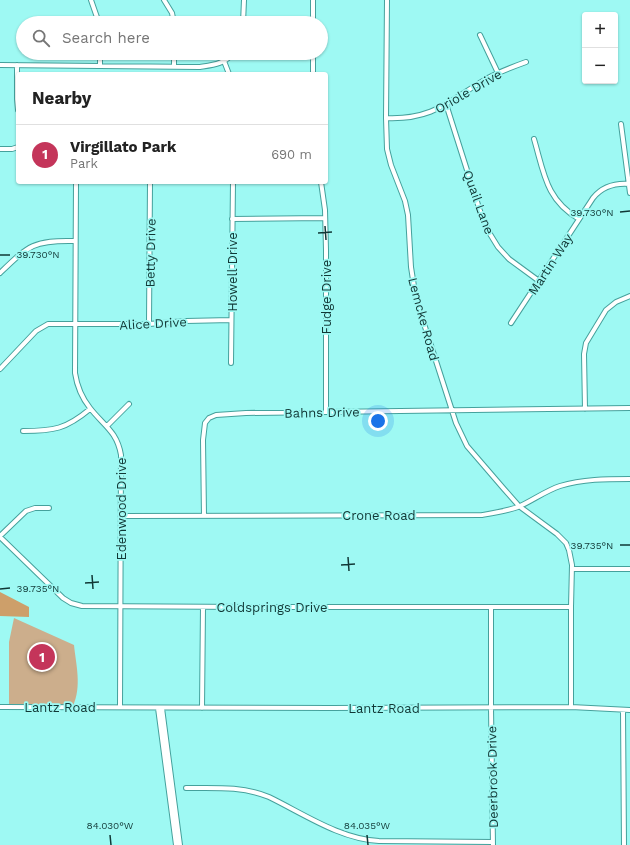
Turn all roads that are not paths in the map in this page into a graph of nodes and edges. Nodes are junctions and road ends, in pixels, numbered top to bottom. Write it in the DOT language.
graph roads {
  1 [pos="90,0"];
  2 [pos="164,0"];
  3 [pos="244,0"];
  4 [pos="314,0"];
  5 [pos="387,0"];
  6 [pos="96,16"];
  7 [pos="173,16"];
  8 [pos="243,16"];
  9 [pos="313,16"];
  10 [pos="480,35"];
  11 [pos="100,60"];
  12 [pos="174,60"];
  13 [pos="313,60"];
  14 [pos="224,61"];
  15 [pos="526,62"];
  16 [pos="0,65"];
  17 [pos="17,65"];
  18 [pos="100,66"];
  19 [pos="174,66"];
  20 [pos="17,72"];
  21 [pos="228,72"];
  22 [pos="313,72"];
  23 [pos="498,73"];
  24 [pos="446,104"];
  25 [pos="386,118"];
  26 [pos="621,124"];
  27 [pos="534,139"];
  28 [pos="16,148"];
  29 [pos="0,149"];
  30 [pos="76,184"];
  31 [pos="150,184"];
  32 [pos="232,184"];
  33 [pos="321,184"];
  34 [pos="629,184"];
  35 [pos="630,193"];
  36 [pos="325,218"];
  37 [pos="232,219"];
  38 [pos="579,219"];
  39 [pos="75,241"];
  40 [pos="0,273"];
  41 [pos="539,281"];
  42 [pos="630,296"];
  43 [pos="232,320"];
  44 [pos="511,323"];
  45 [pos="75,324"];
  46 [pos="149,324"];
  47 [pos="231,363"];
  48 [pos="0,369"];
  49 [pos="129,404"];
  50 [pos="630,408"];
  51 [pos="585,409"];
  52 [pos="90,410"];
  53 [pos="452,411"];
  54 [pos="326,412"];
  55 [pos="107,426"];
  56 [pos="23,431"];
  57 [pos="630,479"];
  58 [pos="519,506"];
  59 [pos="49,508"];
  60 [pos="121,516"];
  61 [pos="204,516"];
  62 [pos="0,537"];
  63 [pos="572,569"];
  64 [pos="630,569"];
  65 [pos="120,606"];
  66 [pos="203,607"];
  67 [pos="491,607"];
  68 [pos="571,607"];
  69 [pos="0,707"];
  70 [pos="120,707"];
  71 [pos="160,708"];
  72 [pos="202,708"];
  73 [pos="491,708"];
  74 [pos="571,708"];
  75 [pos="630,710"];
  76 [pos="622,711"];
  77 [pos="186,788"];
  78 [pos="493,843"];
  79 [pos="176,845"];
  80 [pos="180,845"];
  81 [pos="624,845"];
  1 -- 6 [label="street"];
  2 -- 7 [label="street"];
  3 -- 8 [label="street"];
  4 -- 9 [label="street"];
  5 -- 25 [label="street, Lemcke Road"];
  10 -- 23 [label="street"];
  11 -- 18 [label="street"];
  12 -- 19 [label="street"];
  13 -- 22 [label="street"];
  14 -- 19 [label="street"];
  14 -- 21 [label="street"];
  15 -- 23 [label="street, Oriole Drive"];
  16 -- 17 [label="street"];
  17 -- 18 [label="street"];
  17 -- 20 [label="street"];
  18 -- 19 [label="street"];
  23 -- 24 [label="street, Oriole Drive"];
  24 -- 25 [label="street, Oriole Drive"];
  24 -- 41 [label="street, Quail Lane"];
  25 -- 53 [label="street, Lemcke Road"];
  26 -- 34 [label="street"];
  27 -- 38 [label="street"];
  28 -- 29 [label="street"];
  30 -- 39 [label="street, Edenwood Drive"];
  31 -- 46 [label="street, Betty Drive"];
  32 -- 37 [label="street, Howell Drive"];
  33 -- 36 [label="street, Fudge Drive"];
  34 -- 35 [label="street"];
  34 -- 38 [label="street, Martin Way"];
  36 -- 37 [label="street"];
  36 -- 54 [label="street, Fudge Drive"];
  37 -- 43 [label="street, Howell Drive"];
  38 -- 41 [label="street, Martin Way"];
  39 -- 40 [label="street"];
  39 -- 45 [label="street, Edenwood Drive"];
  41 -- 44 [label="street, Martin Way"];
  42 -- 51 [label="street"];
  43 -- 46 [label="street, Alice Drive"];
  43 -- 47 [label="street, Howell Drive"];
  45 -- 46 [label="street, Alice Drive"];
  45 -- 48 [label="street, Alice Drive"];
  45 -- 52 [label="street, Edenwood Drive"];
  49 -- 55 [label="street"];
  50 -- 51 [label="street, Bahns Drive"];
  51 -- 53 [label="street, Bahns Drive"];
  52 -- 55 [label="street, Edenwood Drive"];
  52 -- 56 [label="street"];
  53 -- 54 [label="street, Bahns Drive"];
  53 -- 58 [label="street, Lemcke Road"];
  54 -- 61 [label="street, Bahns Drive"];
  55 -- 60 [label="street, Edenwood Drive"];
  57 -- 58 [label="street, Crone Road"];
  58 -- 61 [label="street, Crone Road"];
  58 -- 63 [label="street, Lemcke Road"];
  59 -- 62 [label="street"];
  60 -- 61 [label="street, Crone Road"];
  60 -- 65 [label="street, Edenwood Drive"];
  62 -- 65 [label="street, Coldsprings Drive"];
  63 -- 64 [label="street"];
  63 -- 68 [label="street"];
  65 -- 66 [label="street, Coldsprings Drive"];
  65 -- 70 [label="street, Edenwood Drive"];
  66 -- 67 [label="street, Coldsprings Drive"];
  66 -- 72 [label="street"];
  67 -- 68 [label="street, Coldsprings Drive"];
  67 -- 73 [label="street, Deerbrook Drive"];
  68 -- 74 [label="street"];
  69 -- 70 [label="street, Lantz Road"];
  70 -- 71 [label="street, Lantz Road"];
  71 -- 72 [label="street, Lantz Road"];
  71 -- 79 [label="street"];
  71 -- 80 [label="street"];
  72 -- 73 [label="street, Lantz Road"];
  73 -- 74 [label="street, Lantz Road"];
  73 -- 78 [label="street, Deerbrook Drive"];
  74 -- 76 [label="street, Lantz Road"];
  75 -- 76 [label="street, Lantz Road"];
  76 -- 81 [label="street"];
  77 -- 78 [label="street"];
}
